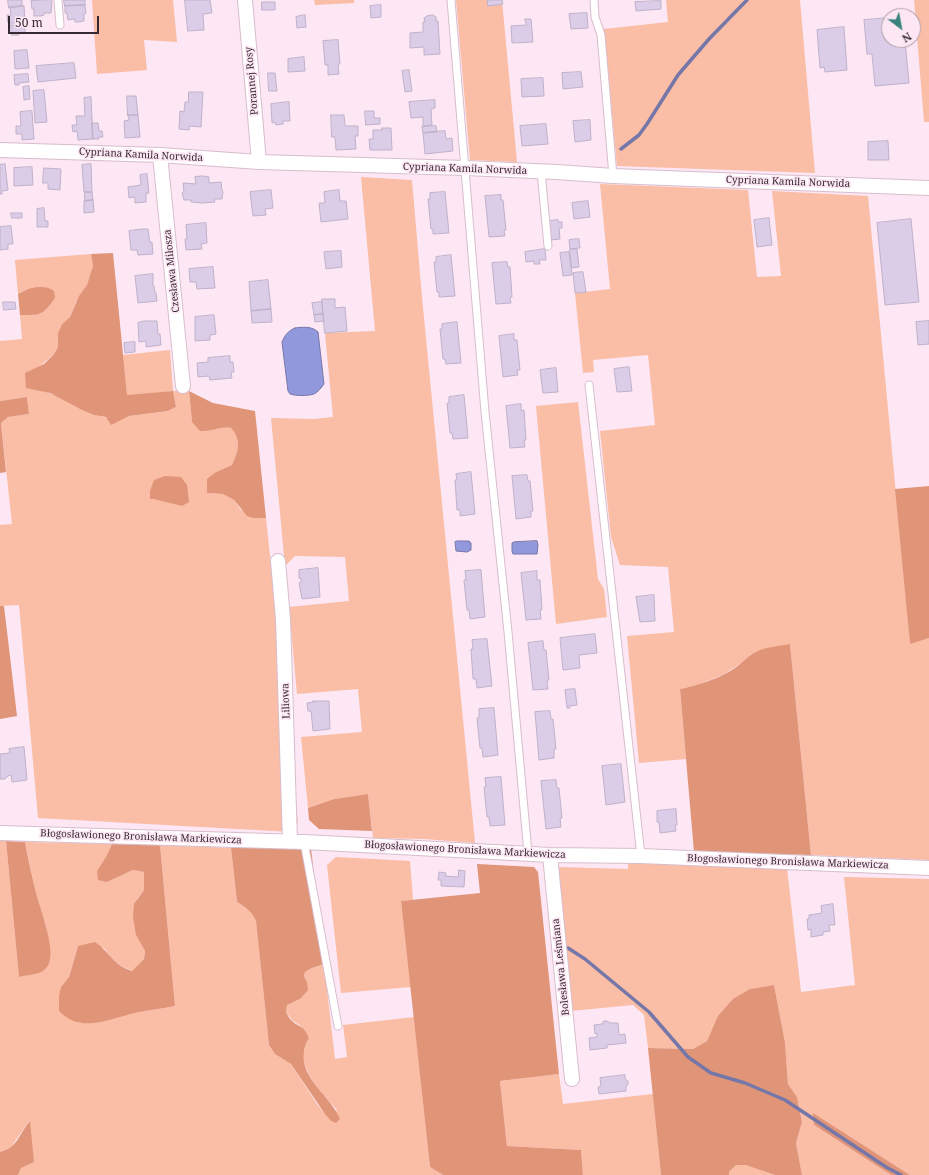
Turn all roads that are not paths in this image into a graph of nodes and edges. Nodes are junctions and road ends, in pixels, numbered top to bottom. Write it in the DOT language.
graph roads {
  1 [pos="58,0"];
  2 [pos="245,0"];
  3 [pos="451,0"];
  4 [pos="594,0"];
  5 [pos="60,25"];
  6 [pos="0,150"];
  7 [pos="160,155"];
  8 [pos="259,162"];
  9 [pos="465,168"];
  10 [pos="541,171"];
  11 [pos="612,176"];
  12 [pos="929,188"];
  13 [pos="548,246"];
  14 [pos="589,385"];
  15 [pos="183,386"];
  16 [pos="278,561"];
  17 [pos="0,833"];
  18 [pos="297,842"];
  19 [pos="528,853"];
  20 [pos="550,855"];
  21 [pos="641,856"];
  22 [pos="929,868"];
  23 [pos="338,1026"];
  24 [pos="572,1079"];
  1 -- 5 [label="lane"];
  2 -- 8 [label="street, Porannej Rosy"];
  3 -- 9 [label="lane"];
  4 -- 11 [label="lane"];
  6 -- 7 [label="street, Cypriana Kamila Norwida"];
  7 -- 8 [label="street, Cypriana Kamila Norwida"];
  7 -- 15 [label="street, Czesława Miłosza"];
  8 -- 9 [label="street, Cypriana Kamila Norwida"];
  9 -- 10 [label="street, Cypriana Kamila Norwida"];
  9 -- 19 [label="lane"];
  10 -- 11 [label="street, Cypriana Kamila Norwida"];
  10 -- 13 [label="lane"];
  11 -- 12 [label="street, Cypriana Kamila Norwida"];
  14 -- 21 [label="lane"];
  16 -- 18 [label="street, Liliowa"];
  17 -- 18 [label="street, Błogosławionego Bronisława Markiewicza"];
  18 -- 19 [label="street, Błogosławionego Bronisława Markiewicza"];
  18 -- 23 [label="lane"];
  19 -- 20 [label="street, Błogosławionego Bronisława Markiewicza"];
  20 -- 21 [label="street, Błogosławionego Bronisława Markiewicza"];
  20 -- 24 [label="street, Bolesława Leśmiana"];
  21 -- 22 [label="street, Błogosławionego Bronisława Markiewicza"];
}
